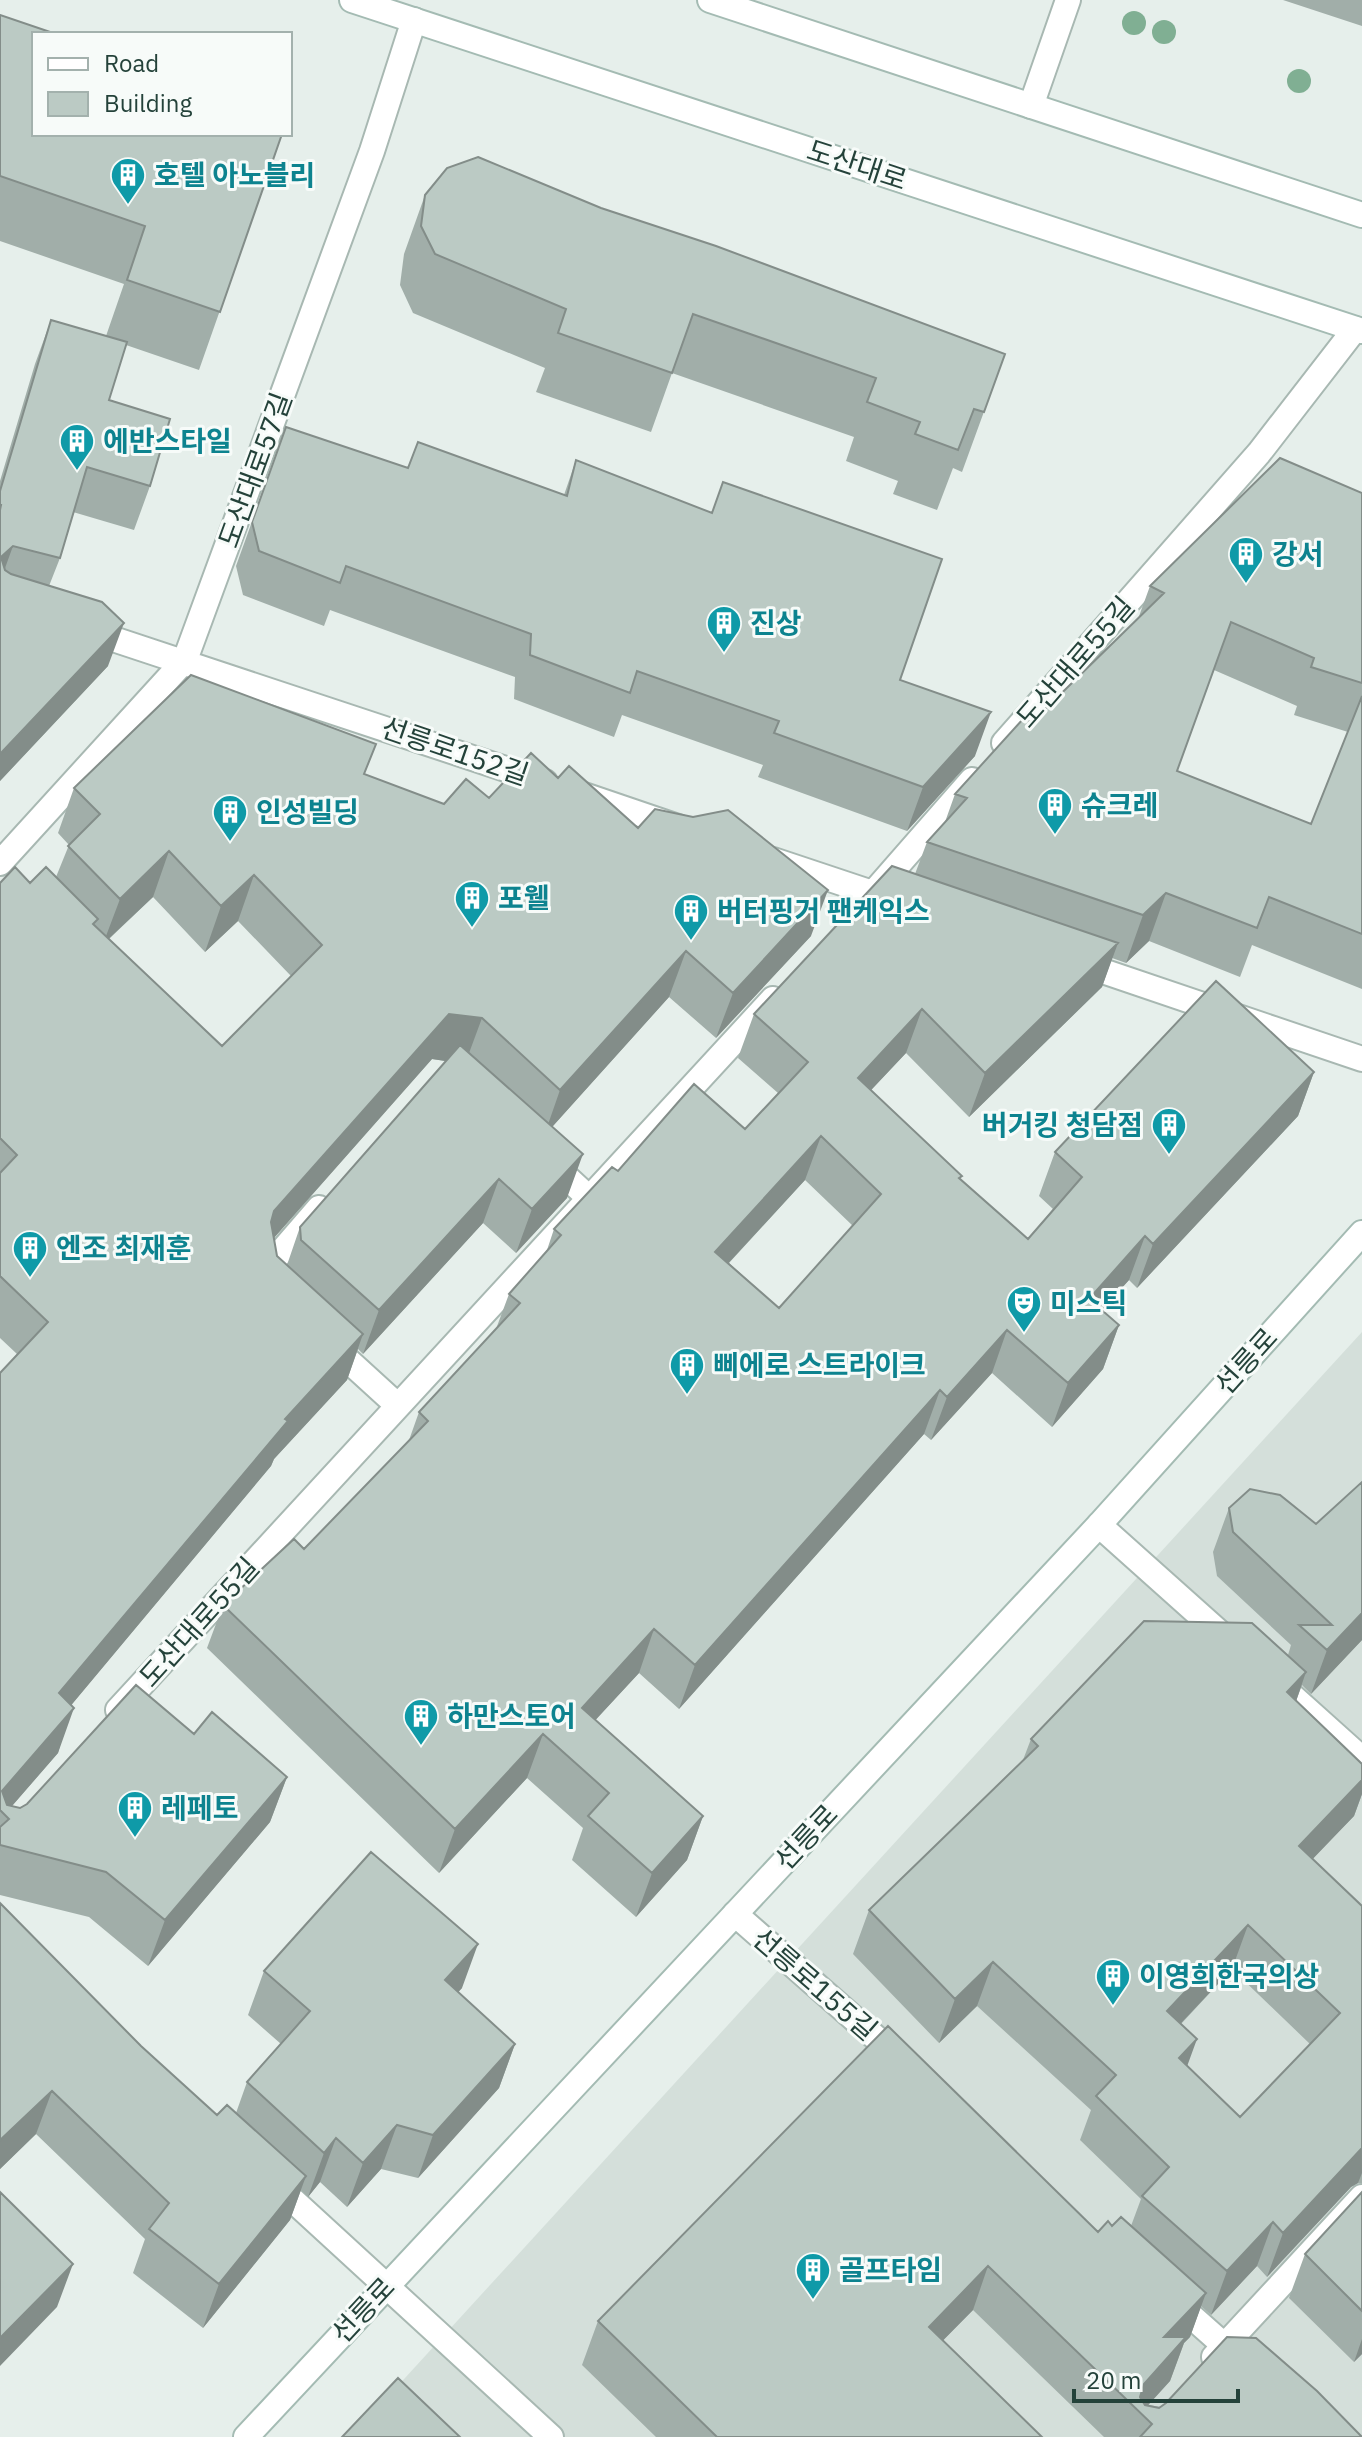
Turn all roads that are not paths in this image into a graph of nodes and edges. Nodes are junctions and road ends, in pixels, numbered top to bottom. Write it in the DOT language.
graph roads {
  1 [pos="352,0"];
  2 [pos="710,0"];
  3 [pos="1068,0"];
  4 [pos="414,20"];
  5 [pos="1031,106"];
  6 [pos="1362,215"];
  7 [pos="1359,330"];
  8 [pos="57,621"];
  9 [pos="185,660"];
  10 [pos="693,832"];
  11 [pos="753,853"];
  12 [pos="0,862"];
  13 [pos="22,883"];
  14 [pos="873,893"];
  15 [pos="917,908"];
  16 [pos="852,916"];
  17 [pos="1051,953"];
  18 [pos="788,983"];
  19 [pos="1362,1059"];
  20 [pos="533,1146"];
  21 [pos="339,1186"];
  22 [pos="588,1197"];
  23 [pos="1362,1233"];
  24 [pos="283,1302"];
  25 [pos="306,1322"];
  26 [pos="397,1405"];
  27 [pos="1099,1525"];
  28 [pos="97,1733"];
  29 [pos="1362,1759"];
  30 [pos="735,1914"];
  31 [pos="914,2072"];
  32 [pos="258,2168"];
  33 [pos="1362,2197"];
  34 [pos="1153,2282"];
  35 [pos="387,2284"];
  36 [pos="1225,2346"];
  37 [pos="1259,2376"];
  38 [pos="1193,2380"];
  39 [pos="246,2437"];
  40 [pos="551,2437"];
  1 -- 4 [label="street, 도산대로"];
  2 -- 5 [label="street"];
  3 -- 5 [label="street"];
  4 -- 7 [label="street, 도산대로"];
  4 -- 9 [label="street, 도산대로57길"];
  5 -- 6 [label="street"];
  7 -- 14 [label="street, 도산대로55길"];
  8 -- 9 [label="street, 선릉로152길"];
  9 -- 10 [label="street, 선릉로152길"];
  9 -- 12 [label="street, 도산대로57길"];
  11 -- 14 [label="street"];
  12 -- 13 [label="street"];
  14 -- 15 [label="street"];
  14 -- 16 [label="street, 도산대로55길"];
  17 -- 19 [label="street"];
  18 -- 22 [label="street, 도산대로55길"];
  20 -- 22 [label="street"];
  21 -- 24 [label="street"];
  22 -- 26 [label="street, 도산대로55길"];
  23 -- 27 [label="street, 선릉로"];
  25 -- 26 [label="street"];
  26 -- 28 [label="street, 도산대로55길"];
  27 -- 29 [label="street"];
  27 -- 30 [label="street, 선릉로"];
  30 -- 31 [label="street, 선릉로155길"];
  30 -- 35 [label="street, 선릉로"];
  32 -- 35 [label="street"];
  33 -- 36 [label="street"];
  34 -- 36 [label="street"];
  35 -- 39 [label="street, 선릉로"];
  35 -- 40 [label="street"];
  36 -- 37 [label="street"];
  36 -- 38 [label="street"];
}
